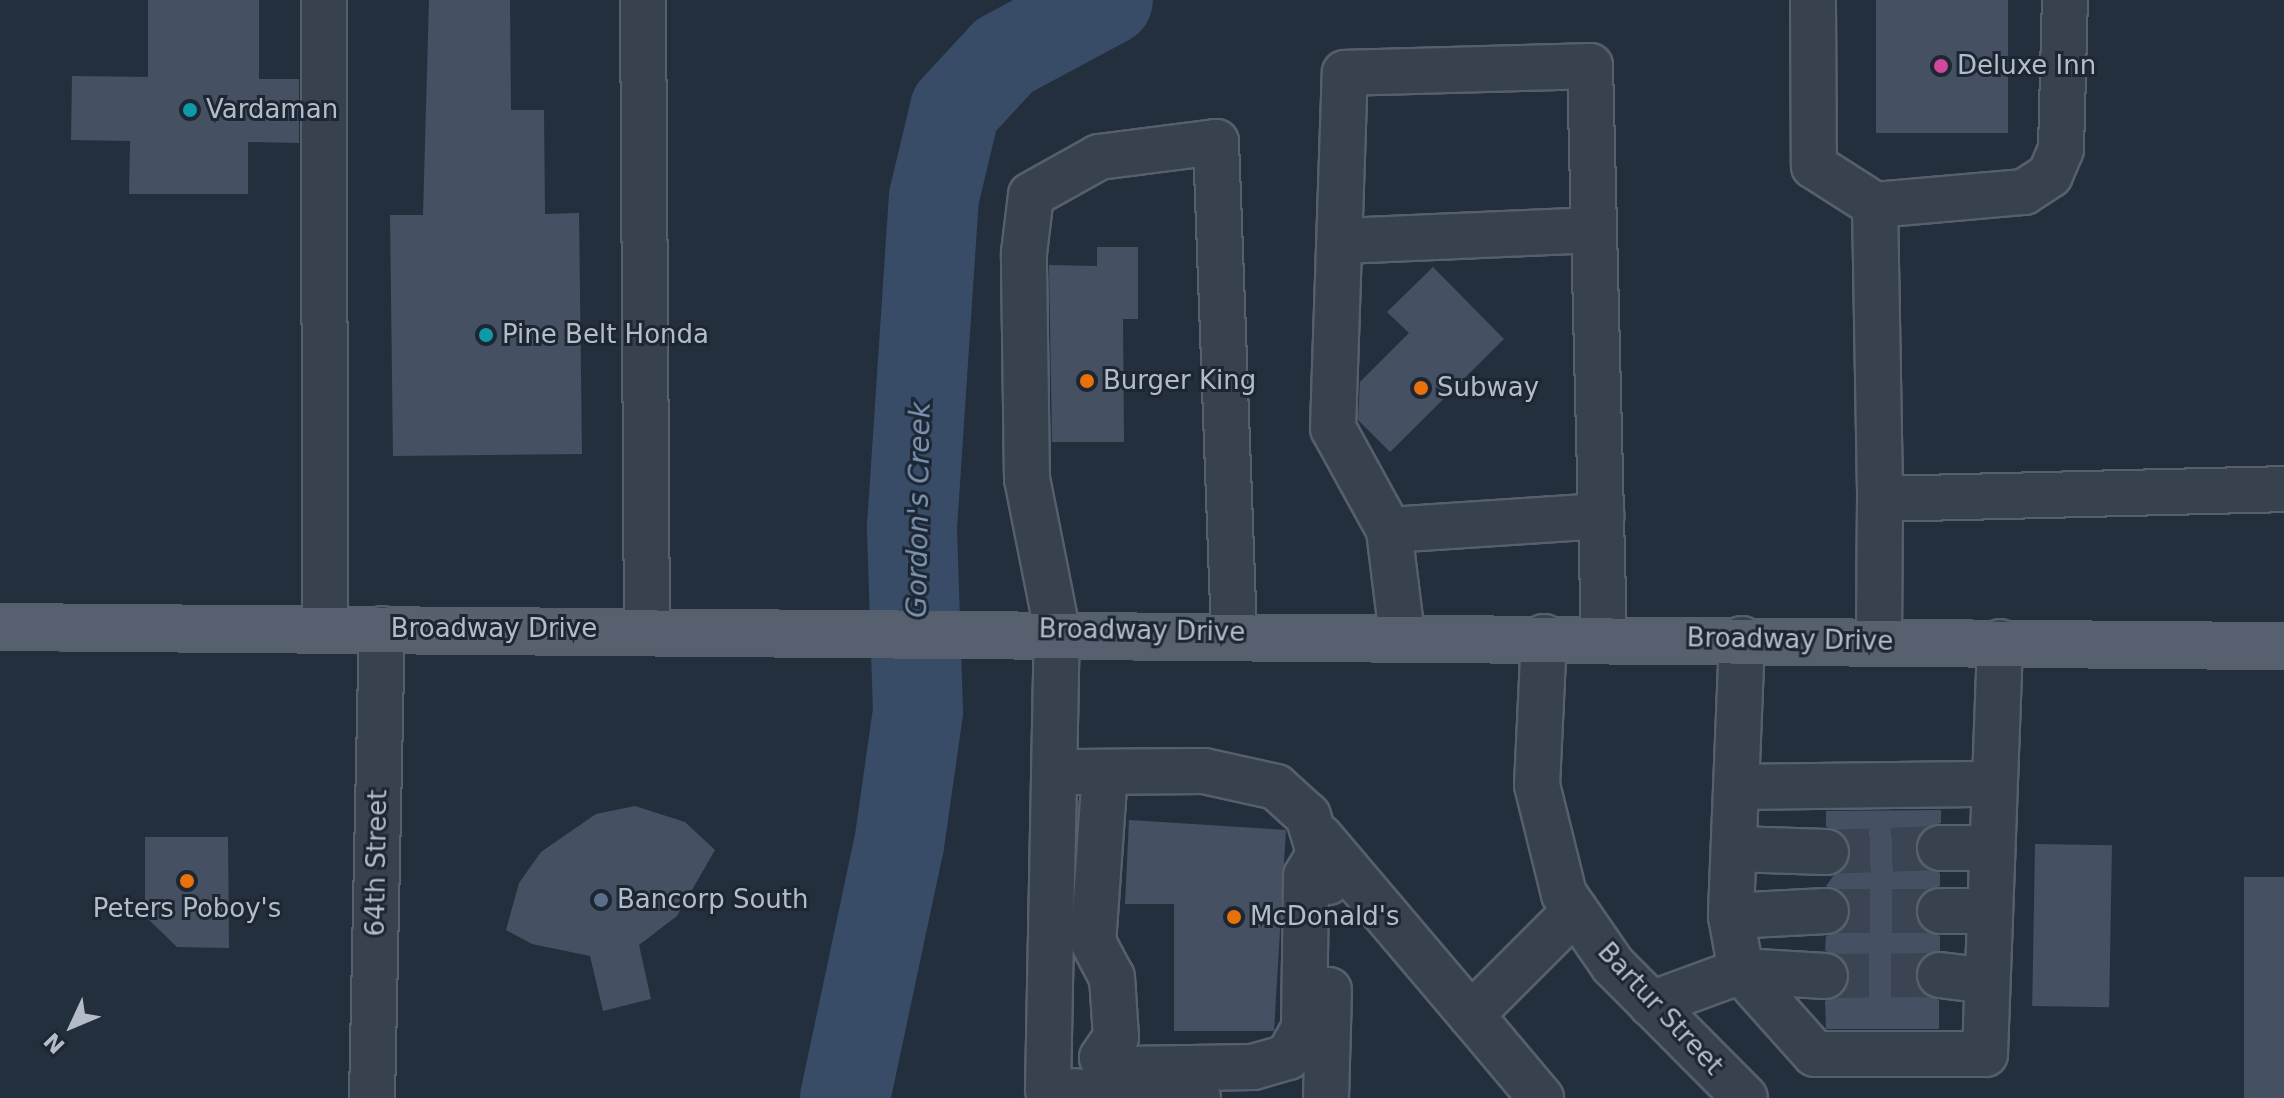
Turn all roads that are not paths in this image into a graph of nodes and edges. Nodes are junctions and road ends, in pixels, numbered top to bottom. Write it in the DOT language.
graph roads {
  1 [pos="324,0"];
  2 [pos="643,0"];
  3 [pos="1813,0"];
  4 [pos="2065,0"];
  5 [pos="1875,205"];
  6 [pos="1591,230"];
  7 [pos="1342,241"];
  8 [pos="2284,489"];
  9 [pos="1880,499"];
  10 [pos="1602,516"];
  11 [pos="1389,530"];
  12 [pos="0,627"];
  13 [pos="325,628"];
  14 [pos="382,629"];
  15 [pos="647,630"];
  16 [pos="1057,630"];
  17 [pos="1234,633"];
  18 [pos="1402,635"];
  19 [pos="1544,637"];
  20 [pos="1604,637"];
  21 [pos="1742,639"];
  22 [pos="1879,641"];
  23 [pos="2000,642"];
  24 [pos="2284,646"];
  25 [pos="1053,772"];
  26 [pos="1105,772"];
  27 [pos="1994,784"];
  28 [pos="1736,787"];
  29 [pos="1317,841"];
  30 [pos="1940,848"];
  31 [pos="1990,848"];
  32 [pos="1734,849"];
  33 [pos="1826,852"];
  34 [pos="1826,911"];
  35 [pos="1940,911"];
  36 [pos="1990,911"];
  37 [pos="1574,912"];
  38 [pos="1731,916"];
  39 [pos="1741,971"];
  40 [pos="1940,975"];
  41 [pos="1825,976"];
  42 [pos="1986,981"];
  43 [pos="1651,1004"];
  44 [pos="1471,1015"];
  45 [pos="1523,1092"];
  46 [pos="372,1098"];
  47 [pos="1198,1098"];
  48 [pos="1326,1098"];
  49 [pos="1745,1098"];
  1 -- 13 [label="street"];
  2 -- 15 [label="street"];
  3 -- 5 [label="street"];
  4 -- 5 [label="street"];
  5 -- 9 [label="street"];
  6 -- 7 [label="street"];
  6 -- 7 [label="street"];
  6 -- 10 [label="street"];
  7 -- 11 [label="street"];
  8 -- 9 [label="street"];
  9 -- 22 [label="street"];
  10 -- 11 [label="street"];
  10 -- 20 [label="street"];
  11 -- 18 [label="street"];
  12 -- 13 [label="main road, Broadway Drive"];
  13 -- 14 [label="main road, Broadway Drive"];
  14 -- 15 [label="main road, Broadway Drive"];
  14 -- 46 [label="street, 64th Street"];
  15 -- 16 [label="main road, Broadway Drive"];
  16 -- 17 [label="main road, Broadway Drive"];
  16 -- 17 [label="street"];
  16 -- 25 [label="street"];
  17 -- 18 [label="main road, Broadway Drive"];
  18 -- 19 [label="main road, Broadway Drive"];
  19 -- 20 [label="main road, Broadway Drive"];
  19 -- 37 [label="street, Bartur Street"];
  20 -- 21 [label="main road, Broadway Drive"];
  21 -- 22 [label="main road, Broadway Drive"];
  21 -- 28 [label="street"];
  22 -- 23 [label="main road, Broadway Drive"];
  23 -- 24 [label="main road, Broadway Drive"];
  23 -- 27 [label="street"];
  25 -- 26 [label="street"];
  25 -- 47 [label="street"];
  26 -- 29 [label="street"];
  26 -- 29 [label="street"];
  27 -- 28 [label="street"];
  27 -- 31 [label="street"];
  28 -- 32 [label="street"];
  29 -- 44 [label="street"];
  29 -- 48 [label="street"];
  30 -- 31 [label="street"];
  31 -- 36 [label="street"];
  32 -- 33 [label="street"];
  32 -- 38 [label="street"];
  34 -- 38 [label="street"];
  35 -- 36 [label="street"];
  36 -- 42 [label="street"];
  37 -- 43 [label="street, Bartur Street"];
  37 -- 44 [label="street"];
  38 -- 39 [label="street"];
  39 -- 41 [label="street"];
  39 -- 42 [label="street"];
  39 -- 43 [label="street"];
  40 -- 42 [label="street"];
  43 -- 49 [label="street, Bartur Street"];
  44 -- 45 [label="street"];
}
